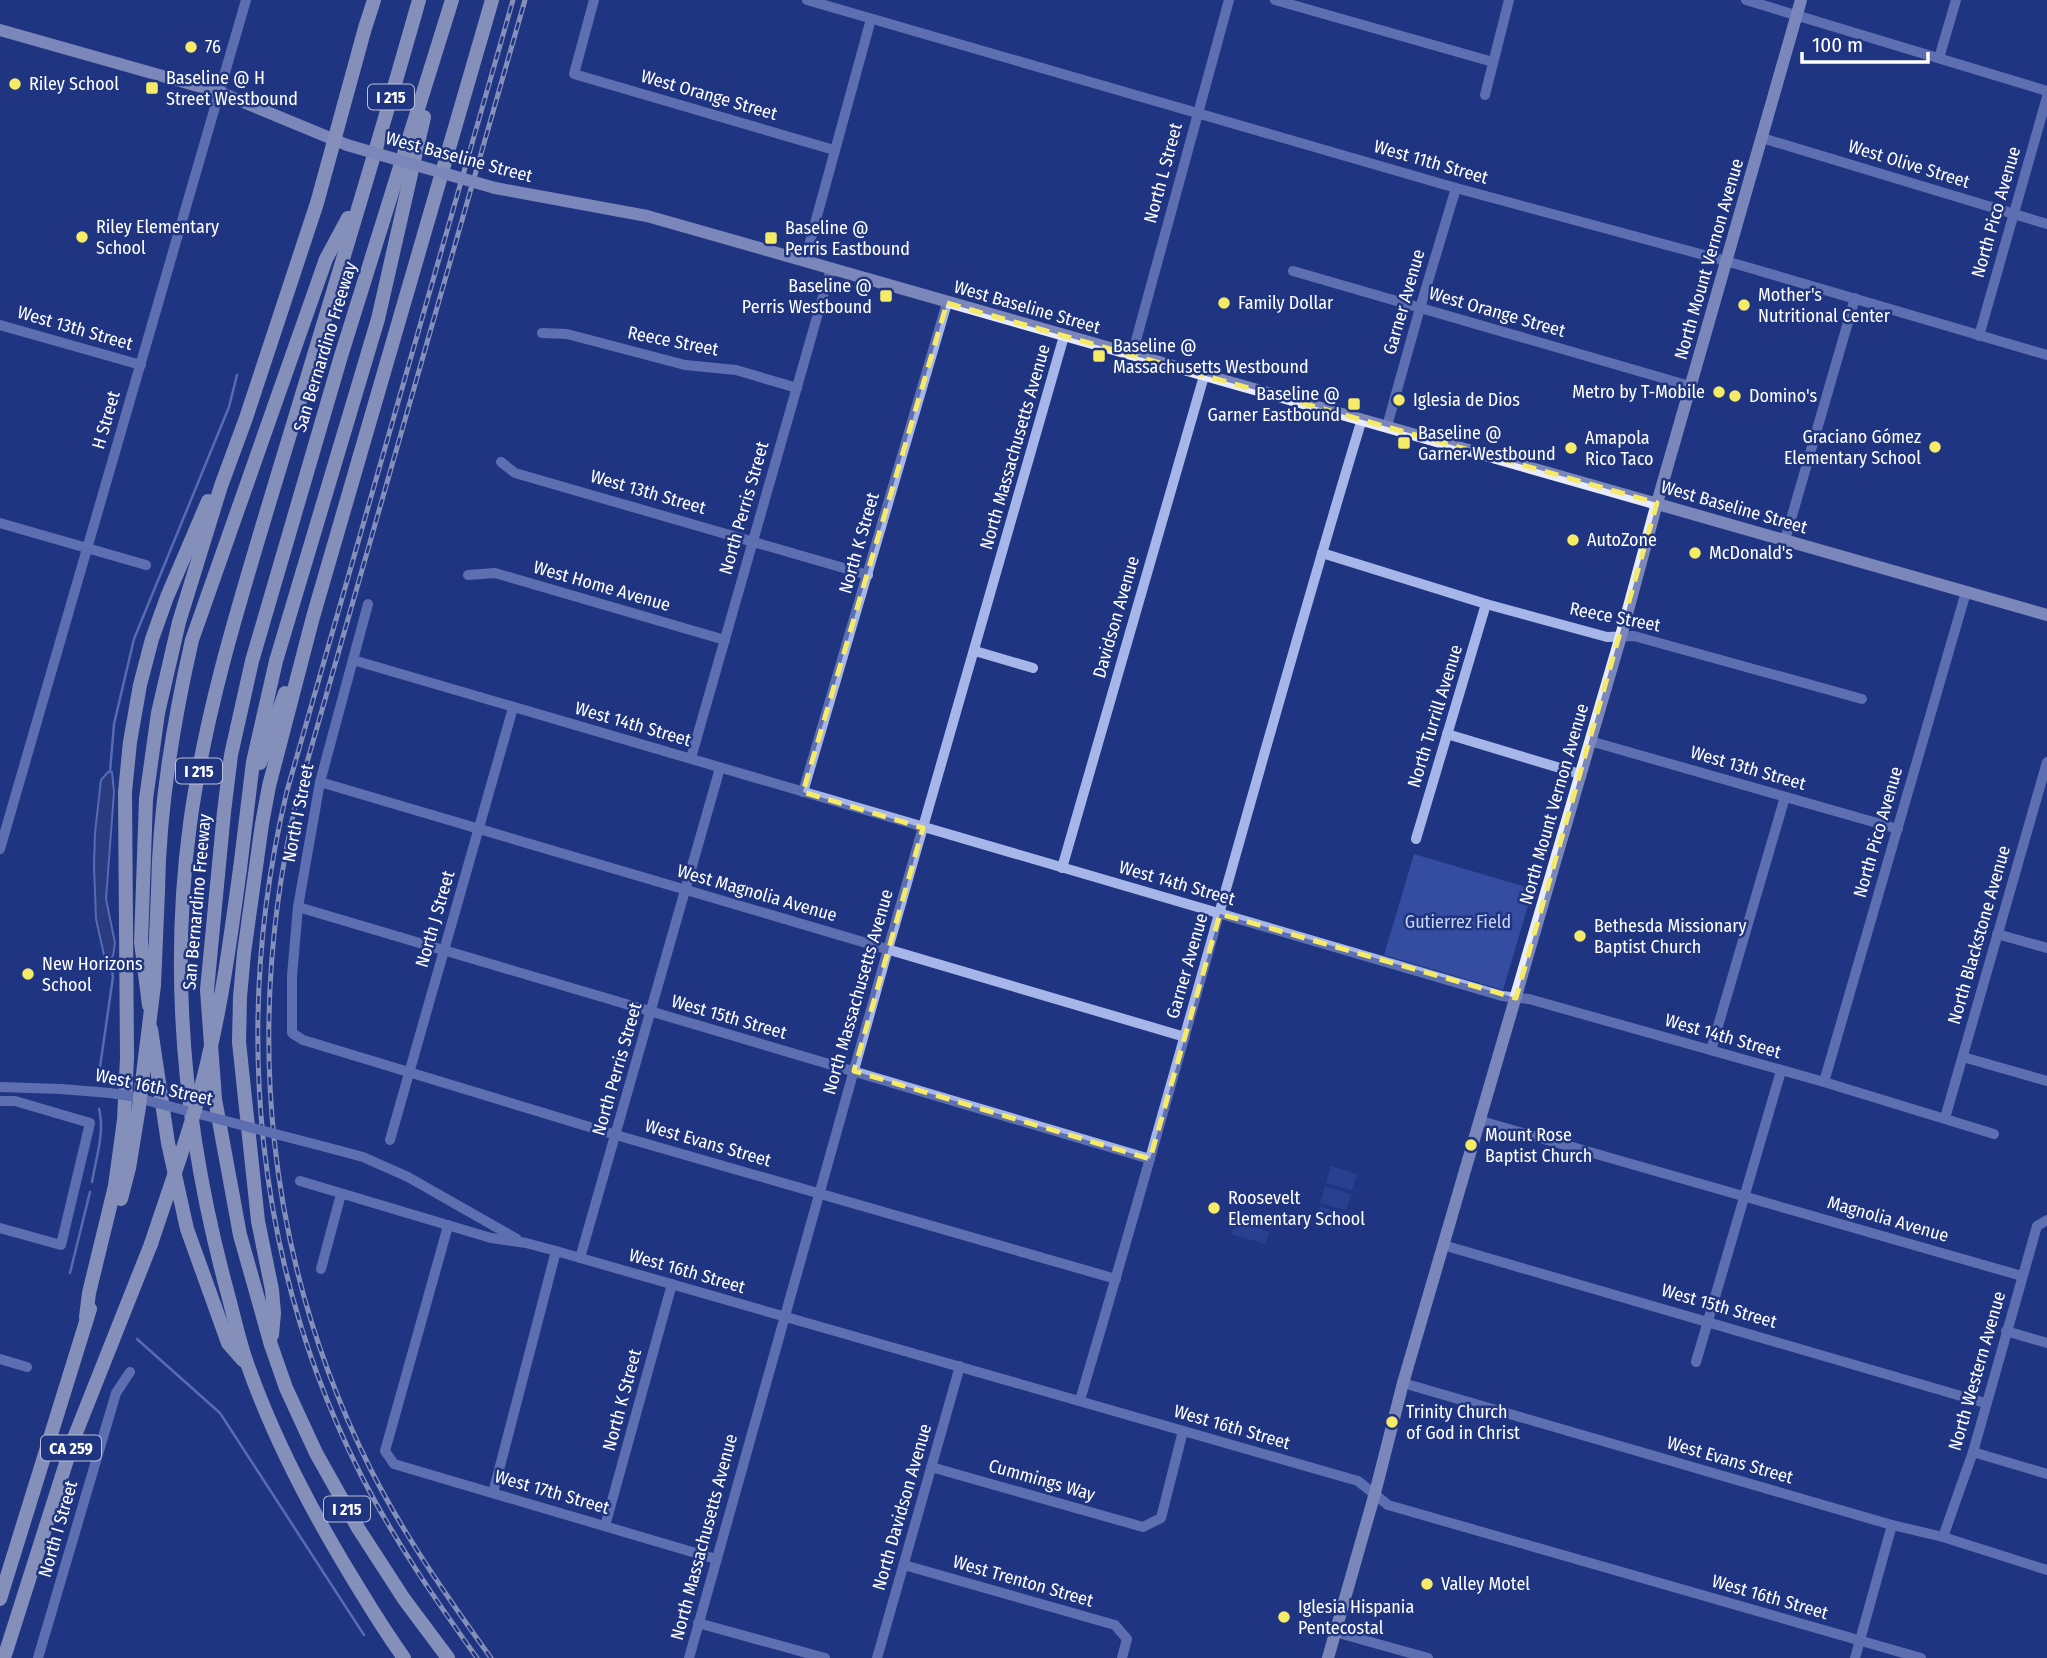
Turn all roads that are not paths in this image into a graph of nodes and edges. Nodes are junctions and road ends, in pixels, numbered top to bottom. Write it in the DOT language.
graph roads {
  1 [pos="246,0"];
  2 [pos="374,0"];
  3 [pos="419,0"];
  4 [pos="492,0"];
  5 [pos="594,0"];
  6 [pos="807,0"];
  7 [pos="1228,0"];
  8 [pos="1275,0"];
  9 [pos="1509,0"];
  10 [pos="1746,0"];
  11 [pos="1801,0"];
  12 [pos="1956,0"];
  13 [pos="451,3"];
  14 [pos="1797,15"];
  15 [pos="871,19"];
  16 [pos="0,30"];
  17 [pos="1939,58"];
  18 [pos="1493,62"];
  19 [pos="219,92"];
  20 [pos="1485,94"];
  21 [pos="2047,94"];
  22 [pos="1197,112"];
  23 [pos="1762,138"];
  24 [pos="340,142"];
  25 [pos="834,150"];
  26 [pos="443,173"];
  27 [pos="1456,188"];
  28 [pos="362,193"];
  29 [pos="2014,214"];
  30 [pos="2047,224"];
  31 [pos="805,260"];
  32 [pos="1726,261"];
  33 [pos="831,268"];
  34 [pos="1293,271"];
  35 [pos="1855,298"];
  36 [pos="947,303"];
  37 [pos="1420,308"];
  38 [pos="0,325"];
  39 [pos="542,332"];
  40 [pos="1065,336"];
  41 [pos="1979,336"];
  42 [pos="1132,355"];
  43 [pos="2047,355"];
  44 [pos="141,365"];
  45 [pos="1204,376"];
  46 [pos="1690,386"];
  47 [pos="797,388"];
  48 [pos="1362,419"];
  49 [pos="1387,426"];
  50 [pos="501,462"];
  51 [pos="221,486"];
  52 [pos="1657,503"];
  53 [pos="0,523"];
  54 [pos="1785,540"];
  55 [pos="753,541"];
  56 [pos="87,549"];
  57 [pos="1322,553"];
  58 [pos="146,565"];
  59 [pos="468,575"];
  60 [pos="868,575"];
  61 [pos="1966,592"];
  62 [pos="368,604"];
  63 [pos="1486,604"];
  64 [pos="2047,615"];
  65 [pos="313,617"];
  66 [pos="1620,636"];
  67 [pos="725,640"];
  68 [pos="975,651"];
  69 [pos="353,660"];
  70 [pos="1032,668"];
  71 [pos="1862,699"];
  72 [pos="513,708"];
  73 [pos="1447,734"];
  74 [pos="1590,741"];
  75 [pos="691,758"];
  76 [pos="2047,762"];
  77 [pos="720,768"];
  78 [pos="1580,774"];
  79 [pos="320,782"];
  80 [pos="803,792"];
  81 [pos="247,797"];
  82 [pos="1785,797"];
  83 [pos="5,811"];
  84 [pos="479,828"];
  85 [pos="923,828"];
  86 [pos="1898,829"];
  87 [pos="1416,839"];
  88 [pos="0,849"];
  89 [pos="1062,868"];
  90 [pos="685,891"];
  91 [pos="298,907"];
  92 [pos="1220,914"];
  93 [pos="1997,934"];
  94 [pos="2047,948"];
  95 [pos="888,949"];
  96 [pos="444,950"];
  97 [pos="1516,998"];
  98 [pos="651,1013"];
  99 [pos="292,1033"];
  100 [pos="1185,1037"];
  101 [pos="1711,1050"];
  102 [pos="1963,1057"];
  103 [pos="854,1071"];
  104 [pos="1781,1071"];
  105 [pos="409,1072"];
  106 [pos="2047,1081"];
  107 [pos="1824,1082"];
  108 [pos="0,1087"];
  109 [pos="0,1101"];
  110 [pos="1945,1118"];
  111 [pos="1481,1121"];
  112 [pos="1994,1134"];
  113 [pos="616,1135"];
  114 [pos="390,1140"];
  115 [pos="1150,1159"];
  116 [pos="300,1181"];
  117 [pos="341,1194"];
  118 [pos="820,1194"];
  119 [pos="1745,1195"];
  120 [pos="2047,1220"];
  121 [pos="448,1226"];
  122 [pos="0,1228"];
  123 [pos="526,1243"];
  124 [pos="1443,1245"];
  125 [pos="556,1251"];
  126 [pos="580,1258"];
  127 [pos="321,1269"];
  128 [pos="2022,1276"];
  129 [pos="1116,1279"];
  130 [pos="672,1284"];
  131 [pos="86,1317"];
  132 [pos="783,1318"];
  133 [pos="1708,1321"];
  134 [pos="2006,1331"];
  135 [pos="2047,1343"];
  136 [pos="271,1345"];
  137 [pos="0,1359"];
  138 [pos="1696,1362"];
  139 [pos="246,1364"];
  140 [pos="960,1366"];
  141 [pos="27,1367"];
  142 [pos="130,1372"];
  143 [pos="1403,1383"];
  144 [pos="1080,1400"];
  145 [pos="1985,1404"];
  146 [pos="1184,1431"];
  147 [pos="1973,1452"];
  148 [pos="931,1467"];
  149 [pos="2047,1474"];
  150 [pos="493,1493"];
  151 [pos="1375,1493"];
  152 [pos="605,1525"];
  153 [pos="1892,1525"];
  154 [pos="1943,1537"];
  155 [pos="716,1559"];
  156 [pos="904,1565"];
  157 [pos="2047,1570"];
  158 [pos="0,1599"];
  159 [pos="698,1623"];
  160 [pos="1335,1632"];
  161 [pos="1860,1641"];
  162 [pos="691,1655"];
  163 [pos="4,1658"];
  164 [pos="38,1658"];
  165 [pos="404,1658"];
  166 [pos="448,1658"];
  167 [pos="825,1658"];
  168 [pos="877,1658"];
  169 [pos="1122,1658"];
  170 [pos="1328,1658"];
  171 [pos="1428,1658"];
  172 [pos="1855,1658"];
  173 [pos="1921,1658"];
  1 -- 19 [label="street, H Street"];
  2 -- 24 [label="highway"];
  3 -- 28 [label="highway, San Bernardino Freeway / I 215"];
  4 -- 26 [label="highway"];
  5 -- 25 [label="street, West Orange Street"];
  6 -- 15 [label="street, West 11th Street"];
  7 -- 22 [label="street, North L Street"];
  8 -- 18 [label="street"];
  9 -- 18 [label="street"];
  10 -- 14 [label="street"];
  11 -- 14 [label="main road, North Mount Vernon Avenue"];
  12 -- 17 [label="street"];
  13 -- 81 [label="highway"];
  13 -- 136 [label="highway, San Bernardino Freeway / I 215"];
  14 -- 17 [label="street"];
  14 -- 23 [label="main road, North Mount Vernon Avenue"];
  15 -- 22 [label="street, West 11th Street"];
  15 -- 25 [label="street"];
  16 -- 19 [label="main road, West Baseline Street"];
  17 -- 21 [label="street"];
  18 -- 20 [label="street"];
  19 -- 24 [label="main road, West Baseline Street"];
  19 -- 44 [label="street, H Street"];
  21 -- 29 [label="street, North Pico Avenue"];
  22 -- 27 [label="street, West 11th Street"];
  22 -- 42 [label="street, North L Street"];
  23 -- 29 [label="street, West Olive Street"];
  23 -- 32 [label="main road, North Mount Vernon Avenue"];
  24 -- 26 [label="main road, West Baseline Street, bridge"];
  24 -- 51 [label="highway"];
  25 -- 31 [label="street"];
  26 -- 31 [label="main road, West Baseline Street, bridge"];
  26 -- 65 [label="highway"];
  27 -- 32 [label="street, West 11th Street"];
  27 -- 37 [label="street, Garner Avenue"];
  28 -- 131 [label="highway, bridge"];
  28 -- 139 [label="highway, San Bernardino Freeway / I 215"];
  29 -- 30 [label="street, West Olive Street"];
  29 -- 41 [label="street, North Pico Avenue"];
  31 -- 33 [label="main road, West Baseline Street"];
  32 -- 35 [label="street, West 11th Street"];
  32 -- 46 [label="main road, North Mount Vernon Avenue"];
  33 -- 36 [label="main road, West Baseline Street"];
  33 -- 47 [label="street, North Perris Street"];
  34 -- 37 [label="street, West Orange Street"];
  35 -- 41 [label="street, West 11th Street"];
  35 -- 54 [label="street"];
  36 -- 40 [label="main road, West Baseline Street"];
  36 -- 60 [label="street, North K Street"];
  37 -- 46 [label="street, West Orange Street"];
  37 -- 49 [label="street, Garner Avenue"];
  38 -- 44 [label="street, West 13th Street"];
  39 -- 47 [label="street, Reece Street"];
  40 -- 42 [label="main road, West Baseline Street"];
  40 -- 68 [label="street, North Massachusetts Avenue"];
  41 -- 43 [label="street, West 11th Street"];
  42 -- 45 [label="main road, West Baseline Street"];
  44 -- 56 [label="street, H Street"];
  45 -- 48 [label="main road, West Baseline Street"];
  45 -- 89 [label="street, Davidson Avenue"];
  46 -- 52 [label="main road, North Mount Vernon Avenue"];
  47 -- 55 [label="street, North Perris Street"];
  48 -- 49 [label="main road, West Baseline Street"];
  48 -- 57 [label="street, Garner Avenue"];
  49 -- 52 [label="main road, West Baseline Street"];
  50 -- 55 [label="street, West 13th Street"];
  51 -- 131 [label="highway"];
  51 -- 139 [label="highway"];
  52 -- 54 [label="main road, West Baseline Street"];
  52 -- 66 [label="main road, North Mount Vernon Avenue"];
  53 -- 56 [label="street"];
  54 -- 61 [label="main road, West Baseline Street"];
  55 -- 60 [label="street, West 13th Street"];
  55 -- 67 [label="street, North Perris Street"];
  56 -- 58 [label="street"];
  56 -- 83 [label="street, H Street"];
  57 -- 63 [label="street, Reece Street"];
  57 -- 92 [label="street, Garner Avenue"];
  59 -- 67 [label="street, West Home Avenue"];
  60 -- 80 [label="street, North K Street"];
  61 -- 64 [label="main road, West Baseline Street"];
  61 -- 86 [label="street, North Pico Avenue"];
  62 -- 69 [label="street, North I Street"];
  63 -- 66 [label="street, Reece Street"];
  63 -- 73 [label="street, North Turrill Avenue"];
  65 -- 81 [label="highway"];
  65 -- 136 [label="highway"];
  66 -- 71 [label="street, Reece Street"];
  66 -- 74 [label="main road, North Mount Vernon Avenue"];
  67 -- 75 [label="street, North Perris Street"];
  68 -- 70 [label="street"];
  68 -- 85 [label="street, North Massachusetts Avenue"];
  69 -- 72 [label="street, West 14th Street"];
  69 -- 79 [label="street, North I Street"];
  72 -- 75 [label="street, West 14th Street"];
  72 -- 84 [label="street, North J Street"];
  73 -- 78 [label="street"];
  73 -- 87 [label="street, North Turrill Avenue"];
  74 -- 78 [label="main road, North Mount Vernon Avenue"];
  74 -- 82 [label="street, West 13th Street"];
  75 -- 77 [label="street, West 14th Street"];
  76 -- 93 [label="street, North Blackstone Avenue"];
  77 -- 80 [label="street, West 14th Street"];
  77 -- 90 [label="street, North Perris Street"];
  78 -- 97 [label="main road, North Mount Vernon Avenue"];
  79 -- 84 [label="street, West Magnolia Avenue"];
  79 -- 91 [label="street, North I Street"];
  80 -- 85 [label="street, West 14th Street"];
  81 -- 163 [label="highway, CA 259, bridge"];
  82 -- 86 [label="street, West 13th Street"];
  82 -- 101 [label="street"];
  83 -- 88 [label="street, H Street"];
  84 -- 90 [label="street, West Magnolia Avenue"];
  84 -- 96 [label="street, North J Street"];
  85 -- 89 [label="street, West 14th Street"];
  85 -- 95 [label="street, North Massachusetts Avenue"];
  86 -- 107 [label="street, North Pico Avenue"];
  89 -- 92 [label="street, West 14th Street"];
  90 -- 95 [label="street, West Magnolia Avenue"];
  90 -- 98 [label="street, North Perris Street"];
  91 -- 96 [label="street, West 15th Street"];
  91 -- 99 [label="street, North I Street"];
  92 -- 97 [label="street, West 14th Street"];
  92 -- 100 [label="street, Garner Avenue"];
  93 -- 94 [label="street"];
  93 -- 102 [label="street, North Blackstone Avenue"];
  95 -- 100 [label="street, West Magnolia Avenue"];
  95 -- 103 [label="street, North Massachusetts Avenue"];
  96 -- 98 [label="street, West 15th Street"];
  96 -- 105 [label="street, North J Street"];
  97 -- 101 [label="street, West 14th Street"];
  97 -- 111 [label="main road, North Mount Vernon Avenue"];
  98 -- 103 [label="street, West 15th Street"];
  98 -- 113 [label="street, North Perris Street"];
  99 -- 105 [label="street, West Evans Street"];
  100 -- 115 [label="street, Garner Avenue"];
  101 -- 104 [label="street, West 14th Street"];
  102 -- 106 [label="street"];
  102 -- 110 [label="street, North Blackstone Avenue"];
  103 -- 115 [label="street, West 15th Street"];
  103 -- 118 [label="street, North Massachusetts Avenue"];
  104 -- 107 [label="street, West 14th Street"];
  104 -- 119 [label="street"];
  105 -- 113 [label="street, West Evans Street"];
  105 -- 114 [label="street, North J Street"];
  107 -- 110 [label="street, West 14th Street"];
  108 -- 123 [label="street, West 16th Street, bridge"];
  109 -- 122 [label="street"];
  110 -- 112 [label="street, West 14th Street"];
  111 -- 119 [label="street"];
  111 -- 124 [label="main road, North Mount Vernon Avenue"];
  113 -- 118 [label="street, West Evans Street"];
  113 -- 126 [label="street, North Perris Street"];
  115 -- 129 [label="street, Garner Avenue"];
  116 -- 117 [label="street, West 16th Street"];
  117 -- 121 [label="street, West 16th Street"];
  117 -- 127 [label="street"];
  118 -- 129 [label="street, West Evans Street"];
  118 -- 132 [label="street, North Massachusetts Avenue"];
  119 -- 128 [label="street, Magnolia Avenue"];
  119 -- 133 [label="street"];
  120 -- 128 [label="street, North Western Avenue"];
  121 -- 123 [label="street, West 16th Street"];
  121 -- 150 [label="street, West 17th Street"];
  123 -- 125 [label="street, West 16th Street"];
  124 -- 133 [label="street, West 15th Street"];
  124 -- 143 [label="main road, North Mount Vernon Avenue"];
  125 -- 126 [label="street, West 16th Street"];
  125 -- 150 [label="street"];
  126 -- 130 [label="street, West 16th Street"];
  128 -- 134 [label="street, North Western Avenue"];
  129 -- 144 [label="street, Garner Avenue"];
  130 -- 132 [label="street, West 16th Street"];
  130 -- 152 [label="street, North K Street"];
  131 -- 158 [label="highway, CA 259"];
  132 -- 140 [label="street, West 16th Street"];
  132 -- 155 [label="street, North Massachusetts Avenue"];
  133 -- 138 [label="street"];
  133 -- 145 [label="street, West 15th Street"];
  134 -- 135 [label="street"];
  134 -- 145 [label="street, North Western Avenue"];
  136 -- 166 [label="highway, San Bernardino Freeway / I 215"];
  137 -- 141 [label="street"];
  139 -- 165 [label="highway, San Bernardino Freeway / I 215"];
  140 -- 144 [label="street, West 16th Street"];
  140 -- 148 [label="street, North Davidson Avenue"];
  142 -- 164 [label="street, North I Street"];
  143 -- 151 [label="main road, North Mount Vernon Avenue"];
  143 -- 153 [label="street, West Evans Street"];
  144 -- 146 [label="street, West 16th Street"];
  145 -- 147 [label="street, North Western Avenue"];
  146 -- 148 [label="street, Cummings Way"];
  146 -- 151 [label="street, West 16th Street"];
  147 -- 149 [label="street"];
  147 -- 154 [label="street, North Western Avenue"];
  148 -- 156 [label="street, North Davidson Avenue"];
  150 -- 152 [label="street, West 17th Street"];
  151 -- 160 [label="main road, North Mount Vernon Avenue"];
  151 -- 161 [label="street, West 16th Street"];
  152 -- 155 [label="street, West 17th Street"];
  153 -- 154 [label="street, West Evans Street"];
  153 -- 161 [label="street"];
  154 -- 157 [label="street, West Evans Street"];
  155 -- 159 [label="street, North Massachusetts Avenue"];
  156 -- 168 [label="street, North Davidson Avenue"];
  156 -- 169 [label="street, West Trenton Street"];
  159 -- 162 [label="street, North Massachusetts Avenue"];
  159 -- 167 [label="street"];
  160 -- 170 [label="main road, North Mount Vernon Avenue"];
  160 -- 171 [label="street"];
  161 -- 172 [label="street"];
  161 -- 173 [label="street, West 16th Street"];
}
